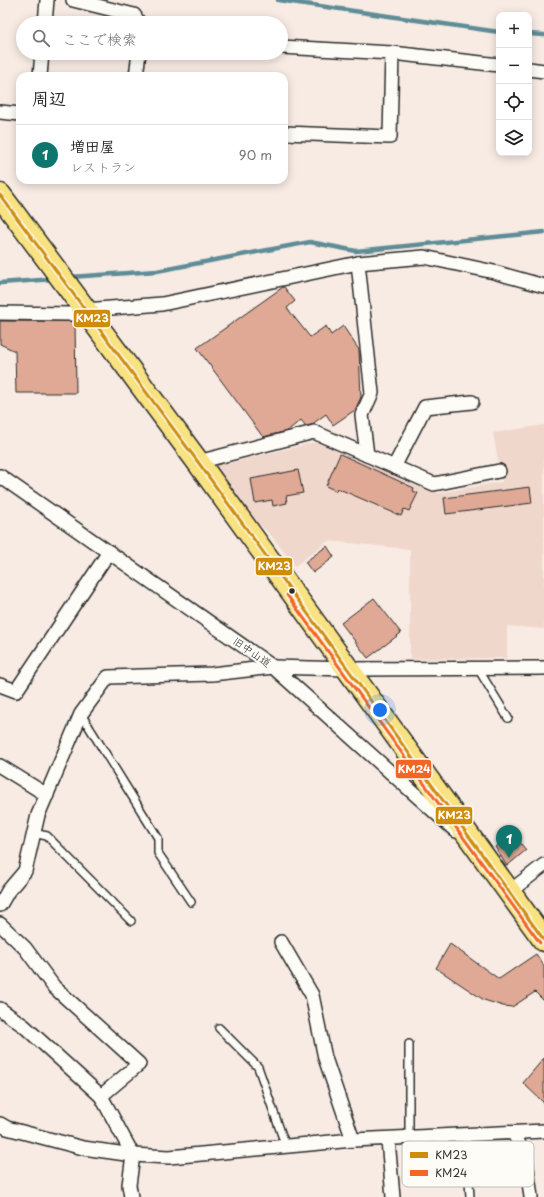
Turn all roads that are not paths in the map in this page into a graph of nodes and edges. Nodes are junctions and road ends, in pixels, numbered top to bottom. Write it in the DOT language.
graph roads {
  1 [pos="47,0"];
  2 [pos="73,0"];
  3 [pos="46,16"];
  4 [pos="135,16"];
  5 [pos="288,47"];
  6 [pos="392,53"];
  7 [pos="41,60"];
  8 [pos="138,60"];
  9 [pos="496,65"];
  10 [pos="532,69"];
  11 [pos="544,71"];
  12 [pos="40,72"];
  13 [pos="137,72"];
  14 [pos="0,112"];
  15 [pos="16,114"];
  16 [pos="288,133"];
  17 [pos="0,195"];
  18 [pos="358,263"];
  19 [pos="544,286"];
  20 [pos="85,310"];
  21 [pos="0,313"];
  22 [pos="472,402"];
  23 [pos="367,455"];
  24 [pos="198,462"];
  25 [pos="394,467"];
  26 [pos="499,471"];
  27 [pos="0,476"];
  28 [pos="109,552"];
  29 [pos="273,667"];
  30 [pos="476,667"];
  31 [pos="544,668"];
  32 [pos="347,669"];
  33 [pos="0,686"];
  34 [pos="81,714"];
  35 [pos="508,718"];
  36 [pos="0,766"];
  37 [pos="47,795"];
  38 [pos="32,833"];
  39 [pos="483,855"];
  40 [pos="544,865"];
  41 [pos="509,892"];
  42 [pos="191,902"];
  43 [pos="0,905"];
  44 [pos="130,921"];
  45 [pos="0,924"];
  46 [pos="544,940"];
  47 [pos="281,942"];
  48 [pos="0,1009"];
  49 [pos="219,1028"];
  50 [pos="409,1044"];
  51 [pos="101,1096"];
  52 [pos="2,1128"];
  53 [pos="544,1132"];
  54 [pos="514,1133"];
  55 [pos="466,1136"];
  56 [pos="409,1139"];
  57 [pos="353,1140"];
  58 [pos="388,1140"];
  59 [pos="466,1141"];
  60 [pos="518,1141"];
  61 [pos="286,1147"];
  62 [pos="133,1156"];
  63 [pos="469,1187"];
  64 [pos="530,1187"];
  65 [pos="131,1197"];
  66 [pos="393,1197"];
  67 [pos="470,1197"];
  68 [pos="531,1197"];
  1 -- 3 [label="street"];
  2 -- 4 [label="street"];
  5 -- 6 [label="street"];
  6 -- 9 [label="street"];
  6 -- 16 [label="street"];
  7 -- 12 [label="street"];
  8 -- 13 [label="street"];
  10 -- 11 [label="street"];
  14 -- 15 [label="street"];
  17 -- 20 [label="highway"];
  18 -- 19 [label="street"];
  18 -- 20 [label="street"];
  18 -- 23 [label="street"];
  20 -- 21 [label="street"];
  20 -- 24 [label="highway"];
  22 -- 25 [label="street"];
  23 -- 24 [label="street"];
  23 -- 25 [label="street"];
  24 -- 32 [label="highway"];
  25 -- 26 [label="street"];
  27 -- 28 [label="street, 旧中山道"];
  28 -- 29 [label="street, 旧中山道"];
  28 -- 33 [label="street"];
  29 -- 32 [label="street"];
  29 -- 34 [label="street"];
  29 -- 39 [label="street, 旧中山道"];
  30 -- 31 [label="street"];
  30 -- 32 [label="street"];
  30 -- 35 [label="lane"];
  32 -- 39 [label="highway"];
  34 -- 37 [label="street"];
  34 -- 42 [label="lane"];
  36 -- 37 [label="street"];
  37 -- 38 [label="street"];
  38 -- 43 [label="street"];
  38 -- 44 [label="lane"];
  39 -- 41 [label="highway"];
  40 -- 41 [label="street"];
  41 -- 46 [label="highway"];
  45 -- 51 [label="street"];
  47 -- 57 [label="street"];
  48 -- 51 [label="street"];
  49 -- 61 [label="lane"];
  50 -- 56 [label="lane"];
  51 -- 62 [label="street"];
  52 -- 62 [label="street"];
  53 -- 54 [label="street"];
  54 -- 55 [label="street"];
  54 -- 60 [label="street"];
  55 -- 56 [label="street"];
  55 -- 59 [label="lane"];
  56 -- 58 [label="street"];
  57 -- 58 [label="street"];
  57 -- 61 [label="street"];
  58 -- 66 [label="street"];
  61 -- 62 [label="street"];
  62 -- 65 [label="street"];
  63 -- 67 [label="lane"];
  64 -- 68 [label="street"];
}
